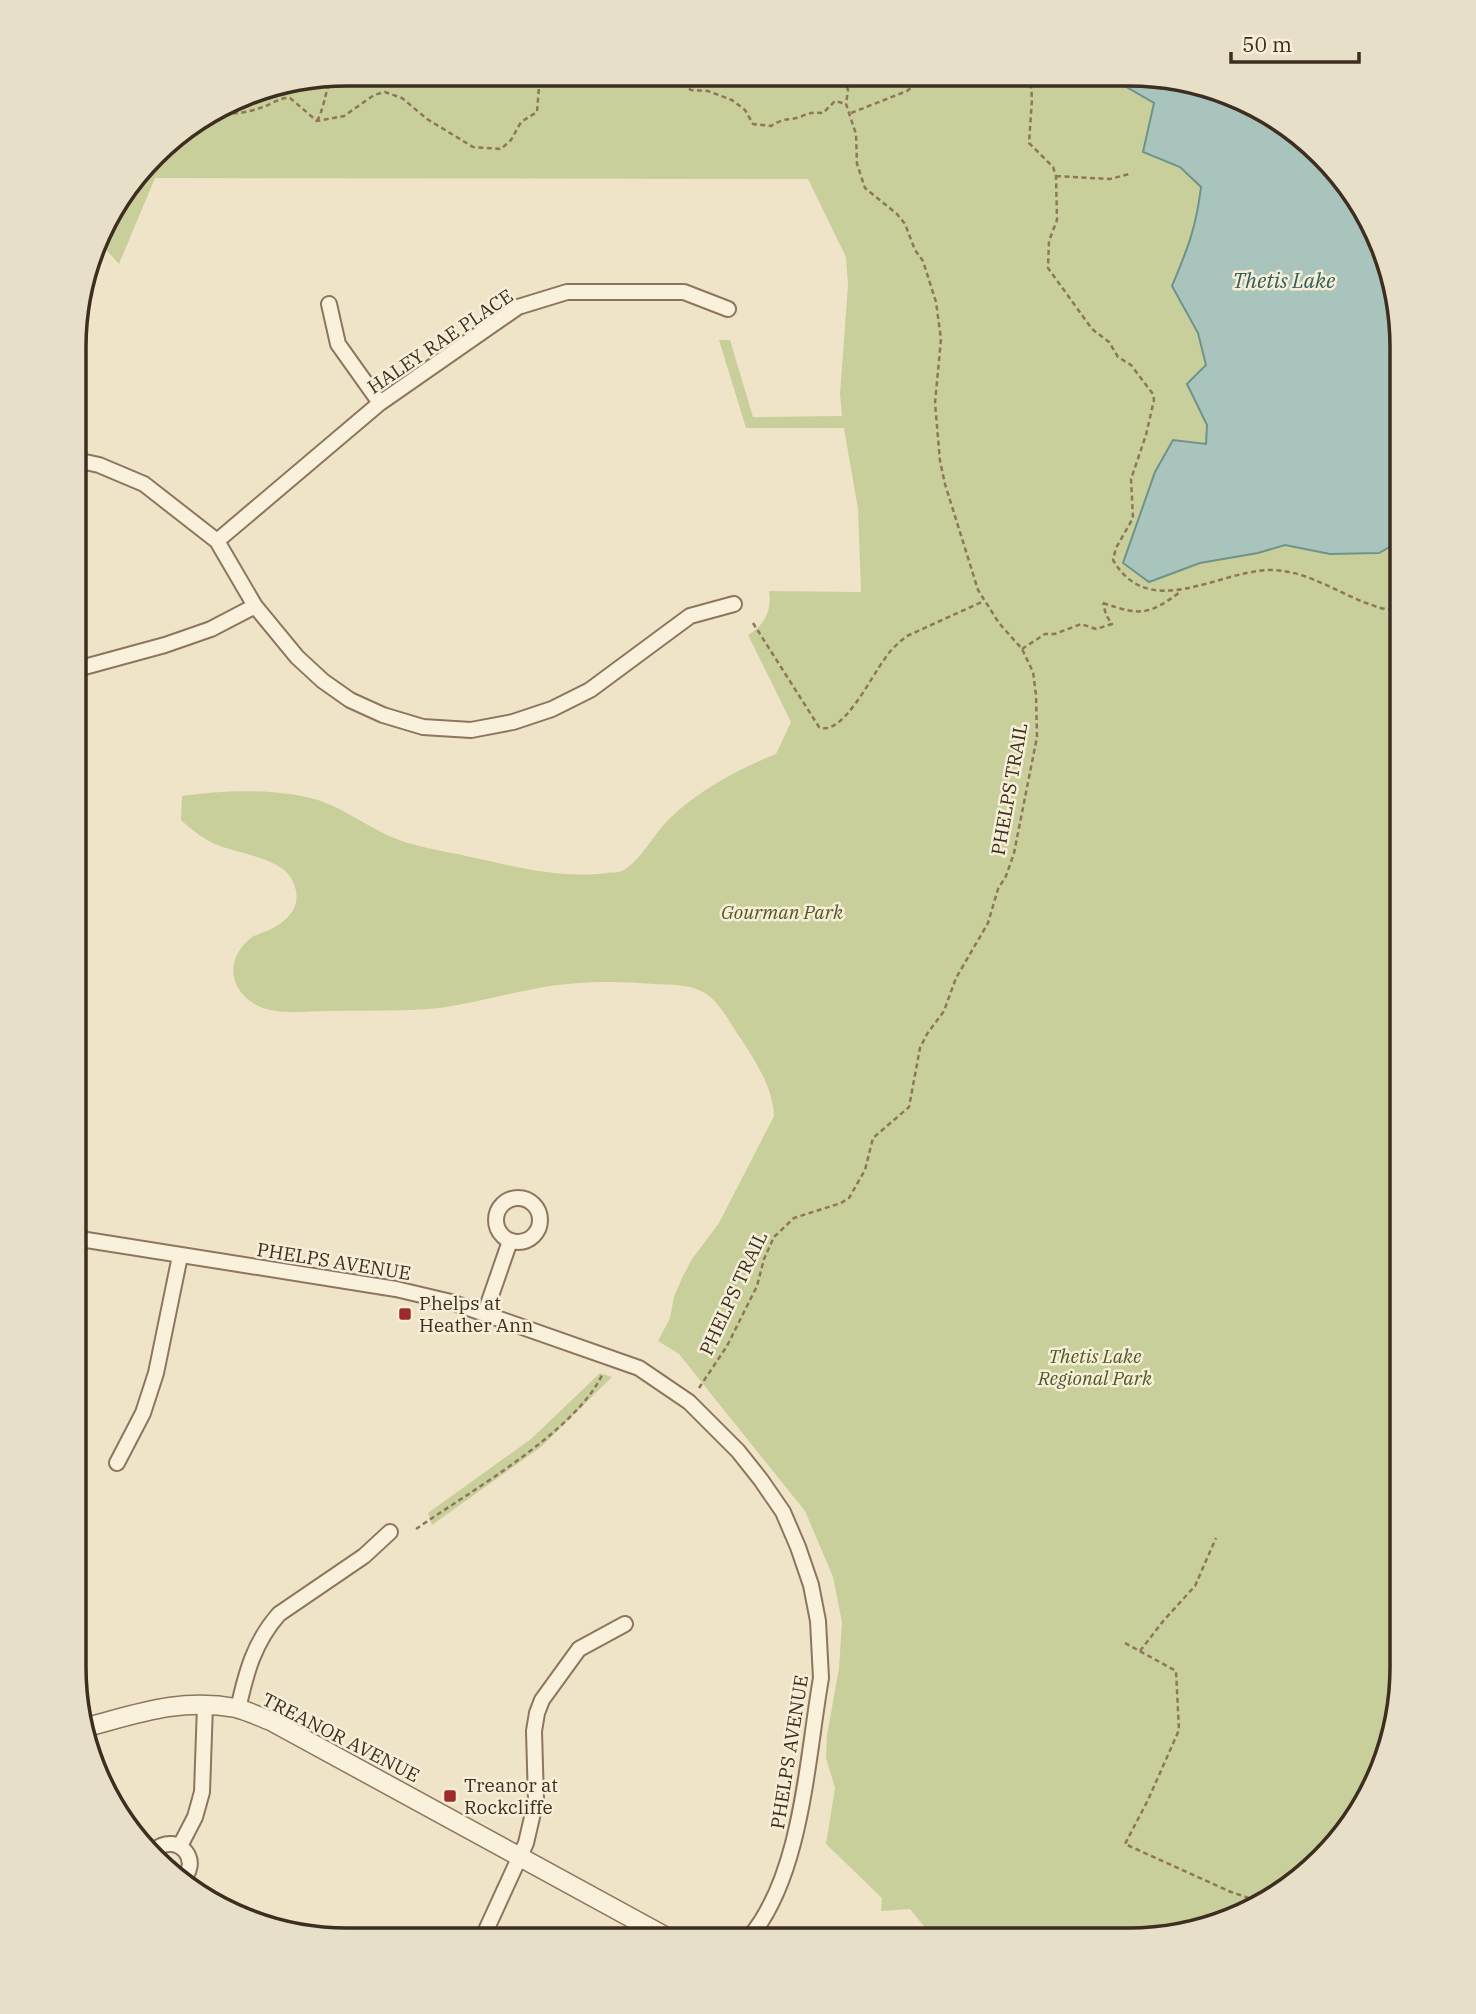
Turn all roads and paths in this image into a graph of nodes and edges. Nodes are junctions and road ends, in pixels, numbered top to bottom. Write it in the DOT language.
graph roads {
  1 [pos="328,86"];
  2 [pos="539,86"];
  3 [pos="685,86"];
  4 [pos="847,86"];
  5 [pos="913,86"];
  6 [pos="1031,86"];
  7 [pos="846,104"];
  8 [pos="850,113"];
  9 [pos="229,114"];
  10 [pos="317,121"];
  11 [pos="1129,174"];
  12 [pos="1056,176"];
  13 [pos="330,304"];
  14 [pos="728,309"];
  15 [pos="380,403"];
  16 [pos="86,462"];
  17 [pos="217,541"];
  18 [pos="1184,590"];
  19 [pos="984,601"];
  20 [pos="734,604"];
  21 [pos="255,606"];
  22 [pos="1390,609"];
  23 [pos="753,623"];
  24 [pos="1022,649"];
  25 [pos="86,666"];
  26 [pos="86,1240"];
  27 [pos="510,1241"];
  28 [pos="180,1256"];
  29 [pos="485,1313"];
  30 [pos="609,1357"];
  31 [pos="689,1402"];
  32 [pos="117,1463"];
  33 [pos="416,1529"];
  34 [pos="390,1532"];
  35 [pos="1216,1538"];
  36 [pos="625,1624"];
  37 [pos="1125,1643"];
  38 [pos="1140,1651"];
  39 [pos="205,1705"];
  40 [pos="238,1709"];
  41 [pos="93,1726"];
  42 [pos="180,1846"];
  43 [pos="158,1847"];
  44 [pos="520,1856"];
  45 [pos="187,1873"];
  46 [pos="1250,1898"];
  47 [pos="487,1928"];
  48 [pos="650,1928"];
  49 [pos="756,1928"];
  1 -- 10 [label="path"];
  2 -- 10 [label="path"];
  3 -- 7 [label="path"];
  4 -- 7 [label="path, PHELPS TRAIL"];
  5 -- 8 [label="path"];
  6 -- 12 [label="path"];
  7 -- 8 [label="path, PHELPS TRAIL"];
  8 -- 19 [label="path, PHELPS TRAIL"];
  9 -- 10 [label="path"];
  11 -- 12 [label="path"];
  12 -- 18 [label="path"];
  13 -- 15 [label="street"];
  14 -- 15 [label="street, HALEY RAE PLACE"];
  15 -- 17 [label="street, HALEY RAE PLACE"];
  16 -- 17 [label="street"];
  17 -- 21 [label="street"];
  18 -- 22 [label="path"];
  18 -- 24 [label="path"];
  19 -- 23 [label="path"];
  19 -- 24 [label="path, PHELPS TRAIL"];
  20 -- 21 [label="street"];
  21 -- 25 [label="street"];
  24 -- 31 [label="path, PHELPS TRAIL"];
  26 -- 28 [label="street, PHELPS AVENUE"];
  27 -- 29 [label="street"];
  28 -- 29 [label="street, PHELPS AVENUE"];
  28 -- 32 [label="street"];
  29 -- 30 [label="street, PHELPS AVENUE"];
  30 -- 31 [label="street, PHELPS AVENUE"];
  30 -- 33 [label="path"];
  31 -- 49 [label="street, PHELPS AVENUE"];
  34 -- 40 [label="street"];
  35 -- 38 [label="path"];
  36 -- 44 [label="street"];
  37 -- 38 [label="path"];
  38 -- 46 [label="path"];
  39 -- 40 [label="street, TREANOR AVENUE"];
  39 -- 41 [label="street, TREANOR AVENUE"];
  39 -- 42 [label="street"];
  40 -- 44 [label="street, TREANOR AVENUE"];
  42 -- 43 [label="street"];
  42 -- 45 [label="street"];
  44 -- 47 [label="street"];
  44 -- 48 [label="street, TREANOR AVENUE"];
}
